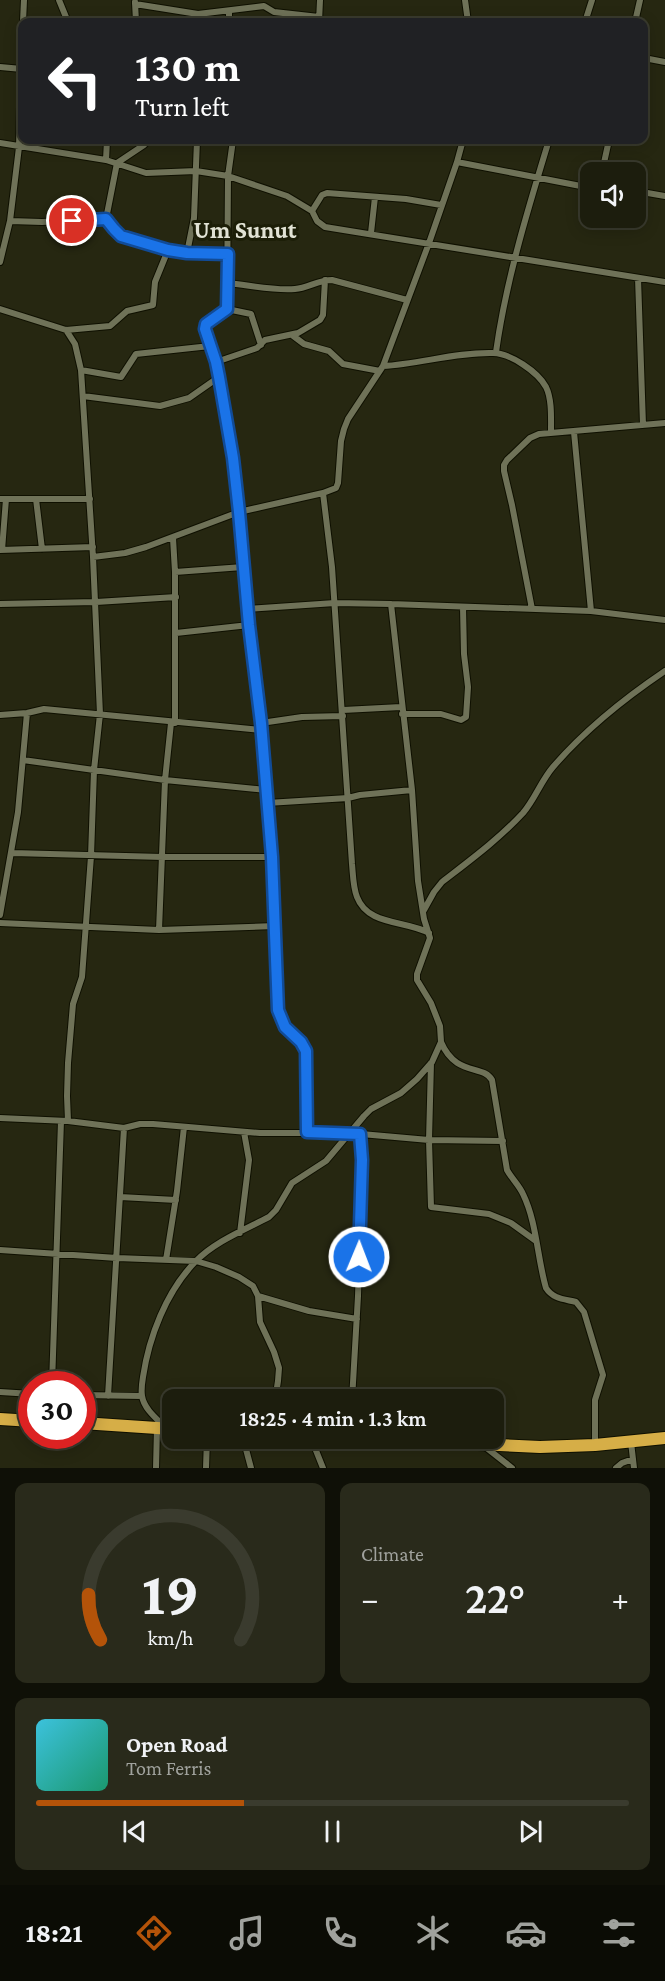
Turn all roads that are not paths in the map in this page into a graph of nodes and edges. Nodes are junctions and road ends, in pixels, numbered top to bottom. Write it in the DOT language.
graph roads {
  1 [pos="24,0"];
  2 [pos="59,0"];
  3 [pos="320,0"];
  4 [pos="465,0"];
  5 [pos="592,0"];
  6 [pos="640,0"];
  7 [pos="135,2"];
  8 [pos="263,3"];
  9 [pos="229,12"];
  10 [pos="23,18"];
  11 [pos="66,18"];
  12 [pos="136,18"];
  13 [pos="230,18"];
  14 [pos="308,18"];
  15 [pos="319,18"];
  16 [pos="467,18"];
  17 [pos="586,18"];
  18 [pos="636,18"];
  19 [pos="648,59"];
  20 [pos="665,62"];
  21 [pos="0,67"];
  22 [pos="18,69"];
  23 [pos="0,143"];
  24 [pos="19,144"];
  25 [pos="107,144"];
  26 [pos="143,144"];
  27 [pos="197,144"];
  28 [pos="232,144"];
  29 [pos="462,144"];
  30 [pos="548,144"];
  31 [pos="608,144"];
  32 [pos="19,147"];
  33 [pos="106,160"];
  34 [pos="457,162"];
  35 [pos="604,162"];
  36 [pos="117,163"];
  37 [pos="196,171"];
  38 [pos="228,176"];
  39 [pos="538,177"];
  40 [pos="580,186"];
  41 [pos="646,193"];
  42 [pos="375,196"];
  43 [pos="665,196"];
  44 [pos="441,205"];
  45 [pos="312,211"];
  46 [pos="106,219"];
  47 [pos="10,221"];
  48 [pos="371,233"];
  49 [pos="429,243"];
  50 [pos="168,250"];
  51 [pos="187,253"];
  52 [pos="228,254"];
  53 [pos="516,257"];
  54 [pos="0,261"];
  55 [pos="638,278"];
  56 [pos="325,280"];
  57 [pos="665,282"];
  58 [pos="227,283"];
  59 [pos="407,300"];
  60 [pos="0,309"];
  61 [pos="227,309"];
  62 [pos="66,330"];
  63 [pos="292,335"];
  64 [pos="261,345"];
  65 [pos="210,346"];
  66 [pos="496,352"];
  67 [pos="216,362"];
  68 [pos="382,368"];
  69 [pos="81,370"];
  70 [pos="219,377"];
  71 [pos="83,396"];
  72 [pos="665,423"];
  73 [pos="643,424"];
  74 [pos="552,432"];
  75 [pos="574,432"];
  76 [pos="323,493"];
  77 [pos="3,499"];
  78 [pos="36,499"];
  79 [pos="90,499"];
  80 [pos="239,512"];
  81 [pos="173,538"];
  82 [pos="93,547"];
  83 [pos="42,549"];
  84 [pos="1,550"];
  85 [pos="93,557"];
  86 [pos="243,567"];
  87 [pos="175,572"];
  88 [pos="176,597"];
  89 [pos="96,602"];
  90 [pos="335,603"];
  91 [pos="0,604"];
  92 [pos="391,604"];
  93 [pos="464,607"];
  94 [pos="248,609"];
  95 [pos="532,609"];
  96 [pos="591,612"];
  97 [pos="665,620"];
  98 [pos="249,625"];
  99 [pos="176,633"];
  100 [pos="665,670"];
  101 [pos="402,710"];
  102 [pos="27,713"];
  103 [pos="343,713"];
  104 [pos="100,714"];
  105 [pos="0,715"];
  106 [pos="173,723"];
  107 [pos="261,723"];
  108 [pos="261,730"];
  109 [pos="23,760"];
  110 [pos="94,770"];
  111 [pos="165,780"];
  112 [pos="266,790"];
  113 [pos="412,790"];
  114 [pos="348,798"];
  115 [pos="267,804"];
  116 [pos="12,853"];
  117 [pos="91,856"];
  118 [pos="163,857"];
  119 [pos="272,857"];
  120 [pos="423,911"];
  121 [pos="0,915"];
  122 [pos="0,923"];
  123 [pos="275,926"];
  124 [pos="86,927"];
  125 [pos="159,930"];
  126 [pos="429,933"];
  127 [pos="441,1042"];
  128 [pos="432,1062"];
  129 [pos="0,1118"];
  130 [pos="64,1121"];
  131 [pos="184,1127"];
  132 [pos="124,1128"];
  133 [pos="244,1132"];
  134 [pos="307,1132"];
  135 [pos="350,1133"];
  136 [pos="360,1134"];
  137 [pos="429,1140"];
  138 [pos="503,1141"];
  139 [pos="120,1197"];
  140 [pos="176,1200"];
  141 [pos="240,1233"];
  142 [pos="536,1241"];
  143 [pos="0,1250"];
  144 [pos="56,1254"];
  145 [pos="117,1258"];
  146 [pos="166,1260"];
  147 [pos="196,1261"];
  148 [pos="258,1296"];
  149 [pos="357,1319"];
  150 [pos="52,1371"];
  151 [pos="276,1389"];
  152 [pos="353,1389"];
  153 [pos="0,1392"];
  154 [pos="18,1393"];
  155 [pos="96,1396"];
  156 [pos="108,1396"];
  157 [pos="142,1396"];
  158 [pos="0,1419"];
  159 [pos="18,1420"];
  160 [pos="96,1425"];
  161 [pos="162,1425"];
  162 [pos="162,1429"];
  163 [pos="665,1438"];
  164 [pos="631,1442"];
  165 [pos="162,1445"];
  166 [pos="595,1445"];
  167 [pos="504,1446"];
  168 [pos="207,1449"];
  169 [pos="246,1449"];
  170 [pos="315,1449"];
  171 [pos="488,1449"];
  172 [pos="633,1459"];
  173 [pos="156,1468"];
  174 [pos="206,1468"];
  175 [pos="251,1468"];
  176 [pos="323,1468"];
  177 [pos="512,1468"];
  178 [pos="616,1468"];
  179 [pos="634,1468"];
  1 -- 10 [label="street"];
  2 -- 11 [label="street"];
  3 -- 15 [label="street"];
  4 -- 16 [label="street"];
  5 -- 17 [label="street"];
  6 -- 18 [label="street"];
  7 -- 9 [label="street"];
  7 -- 12 [label="street"];
  8 -- 9 [label="street"];
  8 -- 14 [label="street"];
  9 -- 13 [label="street"];
  19 -- 20 [label="street"];
  21 -- 22 [label="street"];
  23 -- 32 [label="street"];
  24 -- 32 [label="street"];
  25 -- 33 [label="street"];
  26 -- 36 [label="street"];
  27 -- 37 [label="street"];
  28 -- 38 [label="street"];
  29 -- 34 [label="street"];
  30 -- 39 [label="street"];
  31 -- 35 [label="street"];
  32 -- 33 [label="street"];
  32 -- 47 [label="street"];
  33 -- 36 [label="street"];
  34 -- 39 [label="street"];
  34 -- 44 [label="street"];
  36 -- 37 [label="street"];
  36 -- 46 [label="street"];
  37 -- 38 [label="street"];
  37 -- 51 [label="street"];
  38 -- 45 [label="street"];
  38 -- 52 [label="street"];
  39 -- 40 [label="street"];
  39 -- 53 [label="street"];
  41 -- 43 [label="street"];
  42 -- 44 [label="street"];
  42 -- 45 [label="street"];
  42 -- 48 [label="street"];
  44 -- 49 [label="street"];
  45 -- 48 [label="street"];
  46 -- 47 [label="street"];
  46 -- 50 [label="street"];
  47 -- 54 [label="street"];
  48 -- 49 [label="street"];
  49 -- 53 [label="street"];
  49 -- 59 [label="street"];
  50 -- 51 [label="street"];
  50 -- 62 [label="street"];
  51 -- 52 [label="street"];
  52 -- 58 [label="street"];
  53 -- 55 [label="street"];
  53 -- 66 [label="street"];
  55 -- 57 [label="street"];
  55 -- 73 [label="street"];
  56 -- 58 [label="street"];
  56 -- 59 [label="street"];
  56 -- 63 [label="street"];
  58 -- 61 [label="street"];
  59 -- 68 [label="street"];
  60 -- 62 [label="street"];
  61 -- 64 [label="street"];
  61 -- 65 [label="street"];
  62 -- 69 [label="street"];
  63 -- 64 [label="street"];
  63 -- 68 [label="street"];
  64 -- 67 [label="street"];
  65 -- 67 [label="street"];
  65 -- 69 [label="street"];
  66 -- 68 [label="street"];
  66 -- 74 [label="street"];
  67 -- 70 [label="street"];
  68 -- 76 [label="street"];
  69 -- 71 [label="street"];
  70 -- 71 [label="street"];
  70 -- 80 [label="street"];
  71 -- 79 [label="street"];
  72 -- 73 [label="street"];
  73 -- 75 [label="street"];
  74 -- 75 [label="street"];
  74 -- 95 [label="street"];
  75 -- 96 [label="street"];
  76 -- 80 [label="street"];
  76 -- 90 [label="street"];
  77 -- 78 [label="street"];
  77 -- 84 [label="street"];
  78 -- 79 [label="street"];
  78 -- 83 [label="street"];
  79 -- 82 [label="street"];
  80 -- 81 [label="street"];
  80 -- 86 [label="street"];
  81 -- 85 [label="street"];
  81 -- 87 [label="street"];
  82 -- 83 [label="street"];
  82 -- 85 [label="street"];
  83 -- 84 [label="street"];
  85 -- 89 [label="street"];
  86 -- 87 [label="street"];
  86 -- 94 [label="street"];
  87 -- 88 [label="street"];
  88 -- 89 [label="street"];
  88 -- 99 [label="street"];
  89 -- 91 [label="street"];
  89 -- 104 [label="street"];
  90 -- 92 [label="street"];
  90 -- 94 [label="street"];
  90 -- 103 [label="street"];
  92 -- 93 [label="street"];
  92 -- 101 [label="street"];
  93 -- 95 [label="street"];
  93 -- 101 [label="street"];
  94 -- 98 [label="street"];
  95 -- 96 [label="street"];
  96 -- 97 [label="street"];
  98 -- 99 [label="street"];
  98 -- 107 [label="street"];
  99 -- 106 [label="street"];
  100 -- 120 [label="street"];
  101 -- 103 [label="street"];
  101 -- 113 [label="street"];
  102 -- 104 [label="street"];
  102 -- 105 [label="street"];
  102 -- 109 [label="street"];
  103 -- 107 [label="street"];
  103 -- 114 [label="street"];
  104 -- 106 [label="street"];
  104 -- 110 [label="street"];
  106 -- 108 [label="street"];
  106 -- 111 [label="street"];
  107 -- 108 [label="street"];
  108 -- 112 [label="street"];
  109 -- 110 [label="street"];
  109 -- 116 [label="street"];
  110 -- 111 [label="street"];
  110 -- 117 [label="street"];
  111 -- 112 [label="street"];
  111 -- 118 [label="street"];
  112 -- 115 [label="street"];
  113 -- 114 [label="street"];
  113 -- 120 [label="street"];
  114 -- 115 [label="street"];
  114 -- 126 [label="street"];
  115 -- 119 [label="street"];
  116 -- 117 [label="street"];
  116 -- 121 [label="street"];
  117 -- 118 [label="street"];
  117 -- 124 [label="street"];
  118 -- 119 [label="street"];
  118 -- 125 [label="street"];
  119 -- 123 [label="street"];
  120 -- 126 [label="street"];
  122 -- 124 [label="street"];
  123 -- 125 [label="street"];
  123 -- 134 [label="street"];
  124 -- 125 [label="street"];
  124 -- 130 [label="street"];
  126 -- 127 [label="street"];
  127 -- 128 [label="street"];
  127 -- 138 [label="street"];
  128 -- 135 [label="street"];
  128 -- 137 [label="street"];
  129 -- 130 [label="street"];
  130 -- 132 [label="street"];
  130 -- 144 [label="street"];
  131 -- 132 [label="street"];
  131 -- 133 [label="street"];
  131 -- 140 [label="street"];
  132 -- 139 [label="street"];
  133 -- 134 [label="street"];
  133 -- 141 [label="street"];
  134 -- 135 [label="street"];
  135 -- 136 [label="street"];
  135 -- 141 [label="street"];
  136 -- 137 [label="street"];
  136 -- 149 [label="street"];
  137 -- 138 [label="street"];
  137 -- 142 [label="street"];
  138 -- 142 [label="street"];
  139 -- 140 [label="street"];
  139 -- 145 [label="street"];
  140 -- 146 [label="street"];
  141 -- 147 [label="street"];
  142 -- 166 [label="street"];
  143 -- 144 [label="street"];
  144 -- 145 [label="street"];
  144 -- 150 [label="street"];
  145 -- 146 [label="street"];
  145 -- 156 [label="street"];
  146 -- 147 [label="street"];
  147 -- 148 [label="street"];
  147 -- 157 [label="street"];
  148 -- 149 [label="street"];
  148 -- 151 [label="street"];
  149 -- 152 [label="street"];
  153 -- 154 [label="street"];
  155 -- 156 [label="street"];
  156 -- 157 [label="street"];
  157 -- 161 [label="street"];
  158 -- 159 [label="highway"];
  160 -- 162 [label="highway"];
  163 -- 164 [label="highway"];
  164 -- 166 [label="highway"];
  164 -- 172 [label="street"];
  165 -- 173 [label="street"];
  166 -- 167 [label="highway"];
  168 -- 174 [label="street"];
  169 -- 175 [label="street"];
  170 -- 176 [label="street"];
  171 -- 177 [label="street"];
  172 -- 178 [label="street"];
  172 -- 179 [label="street"];
}
